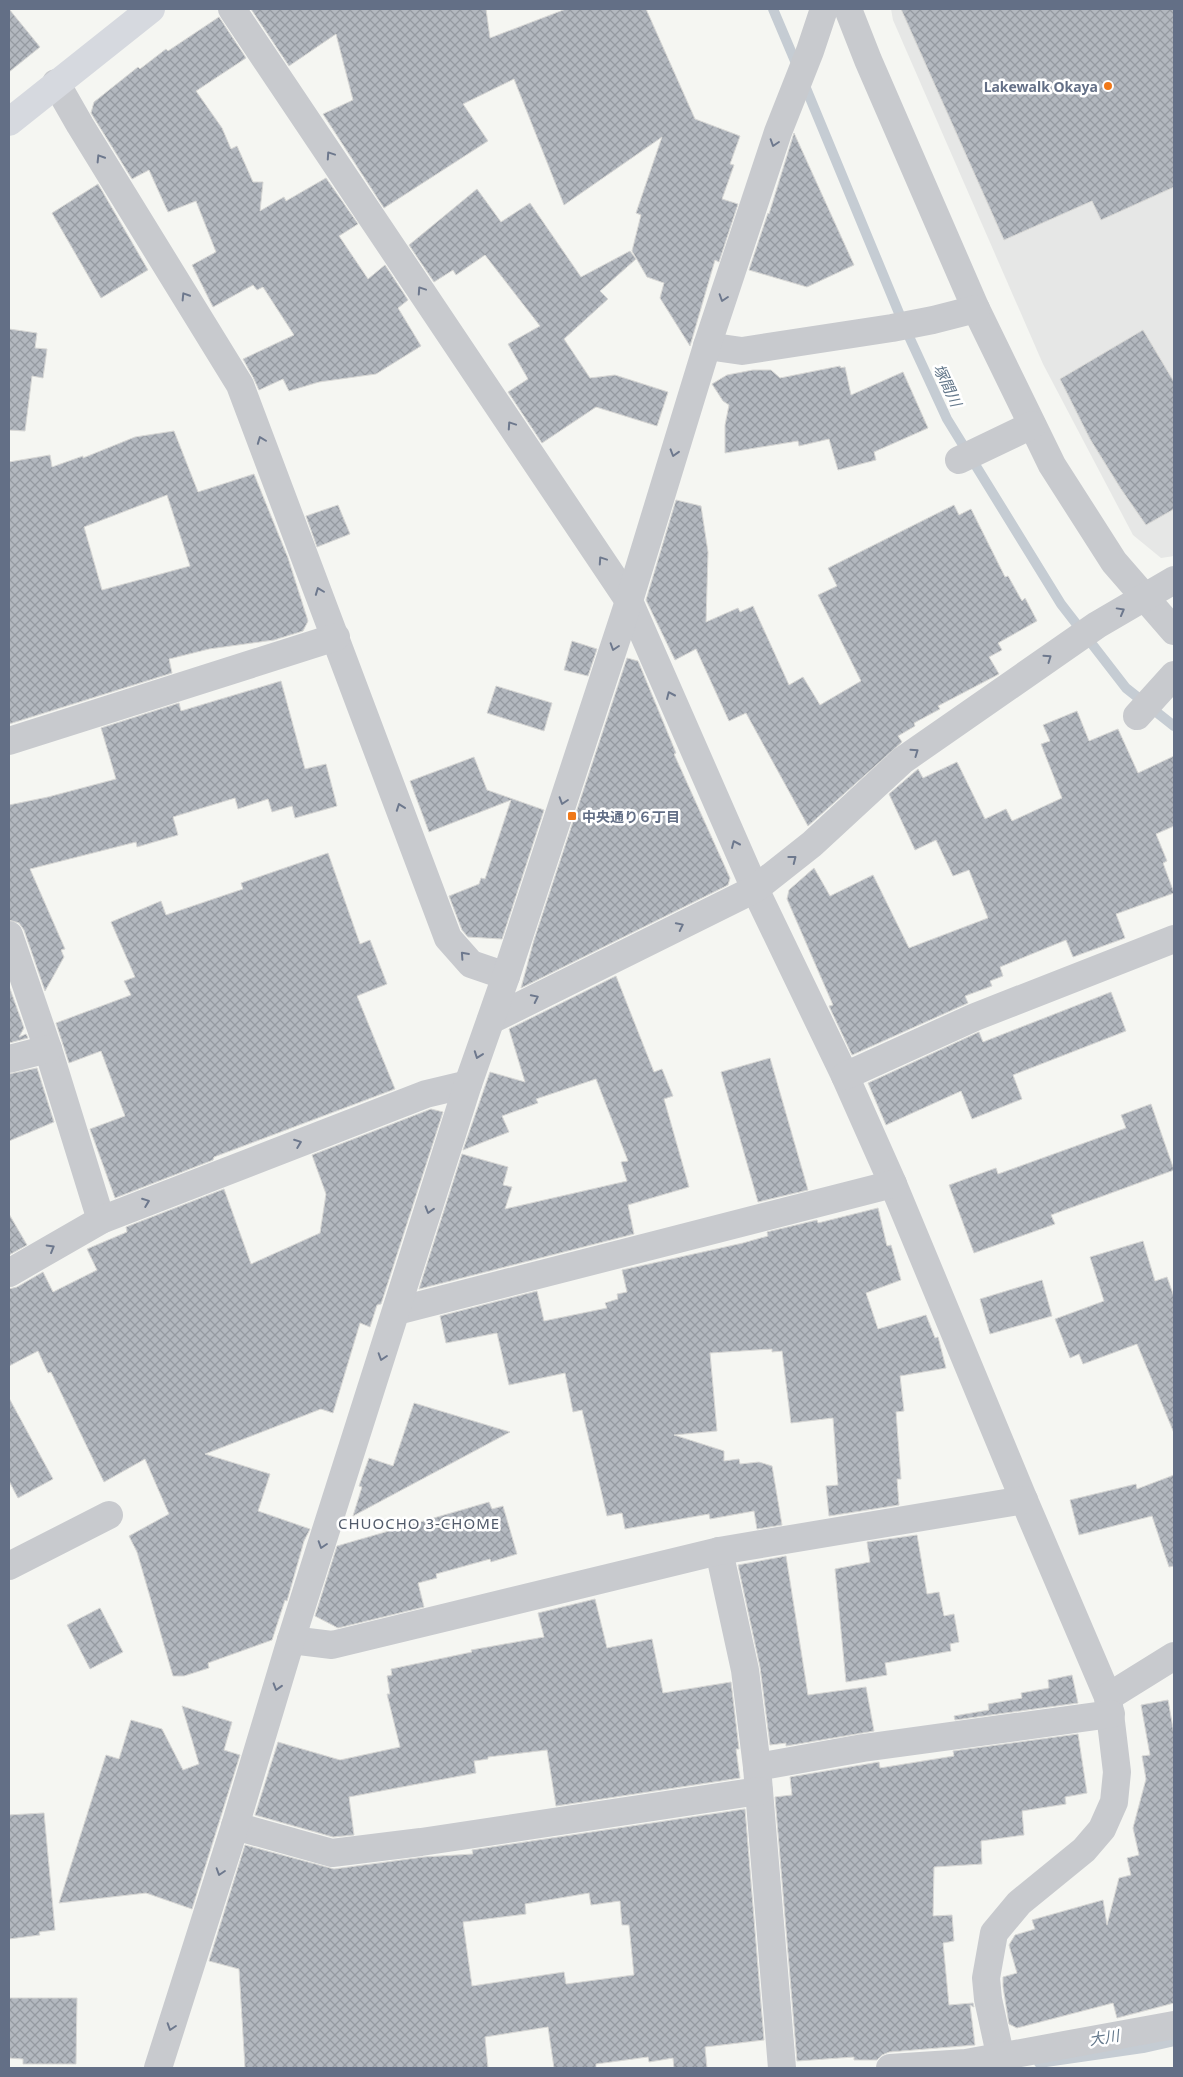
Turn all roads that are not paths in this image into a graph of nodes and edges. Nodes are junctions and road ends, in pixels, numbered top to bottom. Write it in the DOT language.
graph roads {
  1 [pos="151,9"];
  2 [pos="232,9"];
  3 [pos="824,9"];
  4 [pos="848,9"];
  5 [pos="56,83"];
  6 [pos="9,122"];
  7 [pos="976,309"];
  8 [pos="707,346"];
  9 [pos="1032,425"];
  10 [pos="959,460"];
  11 [pos="1174,580"];
  12 [pos="1144,598"];
  13 [pos="629,601"];
  14 [pos="1174,631"];
  15 [pos="336,637"];
  16 [pos="1171,678"];
  17 [pos="1137,716"];
  18 [pos="9,741"];
  19 [pos="755,889"];
  20 [pos="9,935"];
  21 [pos="1174,939"];
  22 [pos="506,976"];
  23 [pos="491,1020"];
  24 [pos="48,1049"];
  25 [pos="9,1059"];
  26 [pos="845,1076"];
  27 [pos="468,1084"];
  28 [pos="893,1184"];
  29 [pos="101,1220"];
  30 [pos="9,1273"];
  31 [pos="397,1311"];
  32 [pos="1024,1500"];
  33 [pos="109,1515"];
  34 [pos="720,1551"];
  35 [pos="9,1566"];
  36 [pos="291,1640"];
  37 [pos="1174,1656"];
  38 [pos="1110,1705"];
  39 [pos="758,1779"];
  40 [pos="235,1826"];
  41 [pos="1174,2026"];
  42 [pos="1002,2062"];
  43 [pos="158,2068"];
  44 [pos="782,2068"];
  45 [pos="890,2068"];
  1 -- 5 [label="main road"];
  13 -- 2 [label="street, one-way"];
  3 -- 8 [label="street, one-way"];
  4 -- 7 [label="street"];
  5 -- 6 [label="main road"];
  15 -- 5 [label="street, one-way"];
  7 -- 8 [label="street"];
  7 -- 9 [label="street"];
  8 -- 13 [label="street, one-way"];
  9 -- 10 [label="street"];
  9 -- 12 [label="street"];
  11 -- 12 [label="street"];
  12 -- 14 [label="street"];
  19 -- 12 [label="street, one-way"];
  19 -- 13 [label="street, one-way"];
  13 -- 22 [label="street, one-way"];
  15 -- 18 [label="street"];
  22 -- 15 [label="street, one-way"];
  16 -- 17 [label="street"];
  23 -- 19 [label="street, one-way"];
  19 -- 26 [label="street"];
  20 -- 24 [label="street"];
  21 -- 26 [label="street"];
  22 -- 23 [label="street"];
  23 -- 27 [label="street, one-way"];
  24 -- 25 [label="street"];
  24 -- 29 [label="street"];
  26 -- 28 [label="street"];
  29 -- 27 [label="street, one-way"];
  27 -- 31 [label="street, one-way"];
  28 -- 31 [label="street"];
  28 -- 32 [label="street"];
  30 -- 29 [label="street, one-way"];
  31 -- 36 [label="street, one-way"];
  32 -- 34 [label="street"];
  32 -- 38 [label="street"];
  33 -- 35 [label="street"];
  34 -- 36 [label="street"];
  34 -- 39 [label="street"];
  36 -- 40 [label="street, one-way"];
  37 -- 38 [label="street"];
  38 -- 39 [label="street"];
  38 -- 42 [label="street"];
  39 -- 40 [label="street"];
  39 -- 44 [label="street"];
  40 -- 43 [label="street, one-way"];
  41 -- 42 [label="street"];
  42 -- 45 [label="street"];
}
